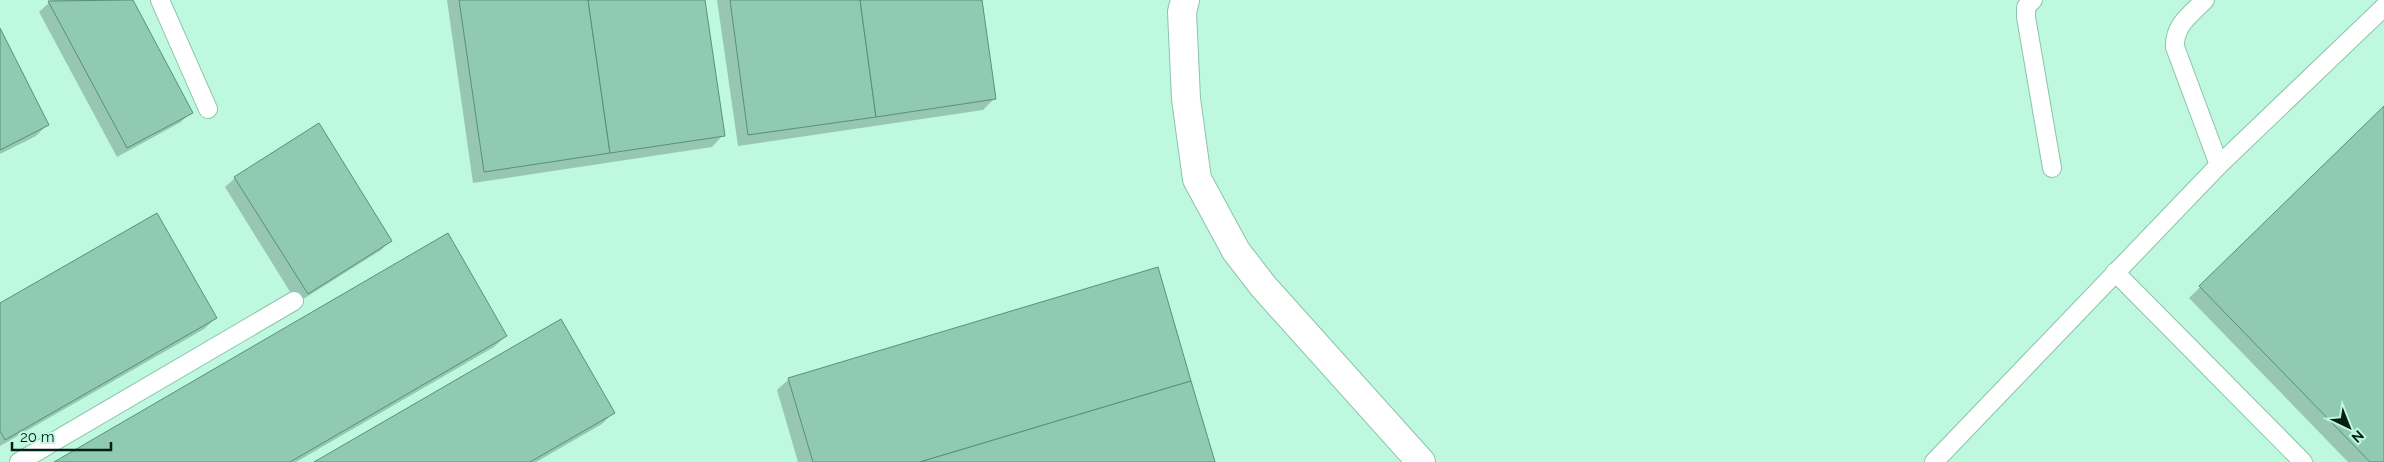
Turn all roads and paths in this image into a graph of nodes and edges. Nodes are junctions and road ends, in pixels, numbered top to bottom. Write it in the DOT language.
graph roads {
  1 [pos="160,0"];
  2 [pos="1185,0"];
  3 [pos="2033,0"];
  4 [pos="2205,0"];
  5 [pos="2384,7"];
  6 [pos="208,109"];
  7 [pos="2219,165"];
  8 [pos="2052,168"];
  9 [pos="2115,272"];
  10 [pos="294,301"];
  11 [pos="19,462"];
  12 [pos="1421,462"];
  13 [pos="1934,462"];
  14 [pos="2303,462"];
  1 -- 6 [label="lane"];
  2 -- 12 [label="street"];
  3 -- 8 [label="lane"];
  4 -- 7 [label="lane"];
  5 -- 7 [label="lane"];
  7 -- 9 [label="lane"];
  9 -- 13 [label="lane"];
  9 -- 14 [label="lane"];
  10 -- 11 [label="lane"];
}
